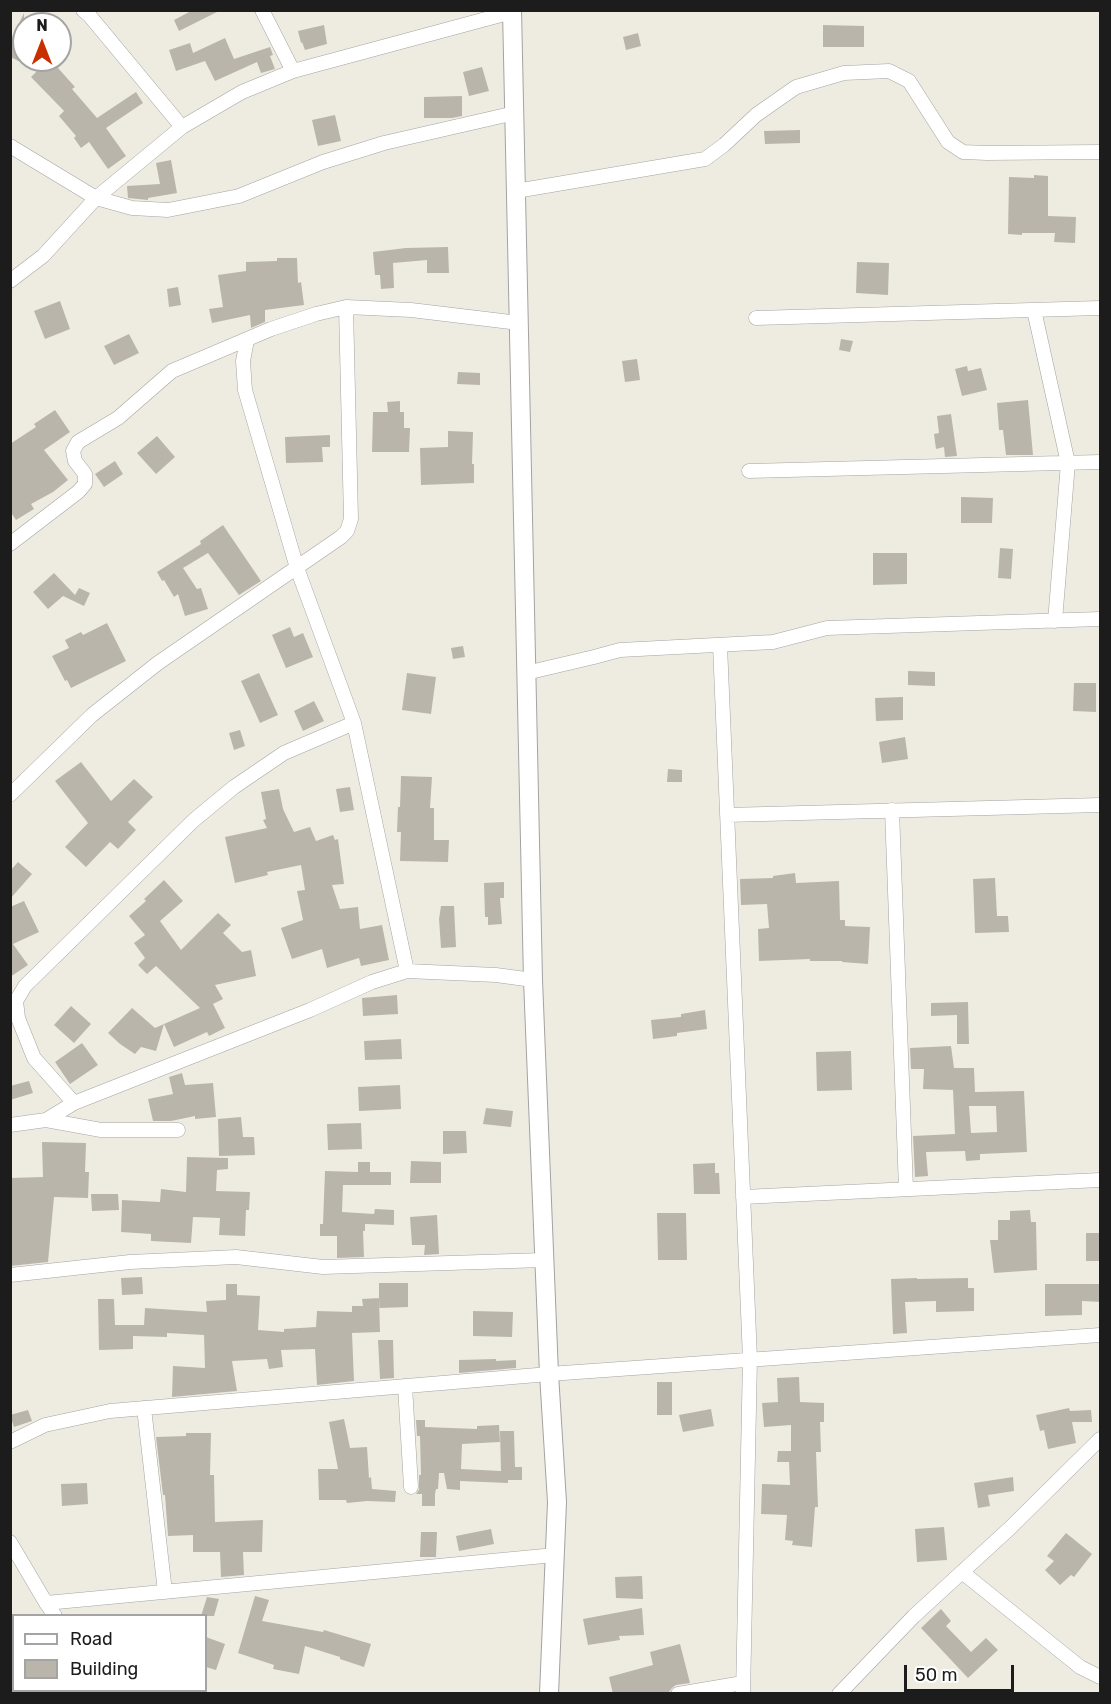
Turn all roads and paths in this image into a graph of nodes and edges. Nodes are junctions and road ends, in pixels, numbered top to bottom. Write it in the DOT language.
graph roads {
  1 [pos="83,10"];
  2 [pos="262,10"];
  3 [pos="512,11"];
  4 [pos="293,70"];
  5 [pos="514,113"];
  6 [pos="182,127"];
  7 [pos="10,146"];
  8 [pos="1101,152"];
  9 [pos="516,191"];
  10 [pos="96,198"];
  11 [pos="10,281"];
  12 [pos="346,307"];
  13 [pos="1101,308"];
  14 [pos="1034,310"];
  15 [pos="756,318"];
  16 [pos="519,323"];
  17 [pos="247,340"];
  18 [pos="1101,462"];
  19 [pos="1068,463"];
  20 [pos="749,471"];
  21 [pos="10,544"];
  22 [pos="297,568"];
  23 [pos="1101,619"];
  24 [pos="1055,621"];
  25 [pos="720,645"];
  26 [pos="526,673"];
  27 [pos="354,723"];
  28 [pos="10,795"];
  29 [pos="1101,805"];
  30 [pos="892,810"];
  31 [pos="727,815"];
  32 [pos="407,971"];
  33 [pos="533,980"];
  34 [pos="74,1103"];
  35 [pos="46,1120"];
  36 [pos="10,1125"];
  37 [pos="178,1130"];
  38 [pos="1101,1180"];
  39 [pos="906,1189"];
  40 [pos="743,1197"];
  41 [pos="544,1260"];
  42 [pos="10,1275"];
  43 [pos="1101,1335"];
  44 [pos="750,1359"];
  45 [pos="549,1374"];
  46 [pos="405,1386"];
  47 [pos="144,1408"];
  48 [pos="1101,1439"];
  49 [pos="10,1442"];
  50 [pos="411,1487"];
  51 [pos="10,1542"];
  52 [pos="555,1555"];
  53 [pos="962,1572"];
  54 [pos="165,1592"];
  55 [pos="46,1603"];
  56 [pos="54,1614"];
  57 [pos="1101,1677"];
  58 [pos="743,1688"];
  59 [pos="549,1694"];
  60 [pos="678,1694"];
  61 [pos="839,1694"];
  1 -- 6 [label="street"];
  2 -- 4 [label="street"];
  3 -- 4 [label="street"];
  3 -- 5 [label="street"];
  4 -- 6 [label="street"];
  5 -- 9 [label="street"];
  5 -- 10 [label="street"];
  6 -- 10 [label="street"];
  7 -- 10 [label="street"];
  8 -- 9 [label="street"];
  9 -- 16 [label="street"];
  10 -- 11 [label="street"];
  12 -- 16 [label="street"];
  12 -- 17 [label="street"];
  12 -- 22 [label="street"];
  13 -- 14 [label="street"];
  14 -- 15 [label="street"];
  14 -- 19 [label="street"];
  16 -- 26 [label="street"];
  17 -- 21 [label="street"];
  17 -- 22 [label="street"];
  18 -- 19 [label="street"];
  19 -- 20 [label="street"];
  19 -- 24 [label="street"];
  22 -- 27 [label="street"];
  22 -- 28 [label="street"];
  23 -- 24 [label="street"];
  24 -- 25 [label="street"];
  25 -- 26 [label="street"];
  25 -- 31 [label="street"];
  26 -- 33 [label="street"];
  27 -- 32 [label="street"];
  27 -- 34 [label="street"];
  29 -- 30 [label="street"];
  30 -- 31 [label="street"];
  30 -- 39 [label="street"];
  31 -- 40 [label="street"];
  32 -- 33 [label="street"];
  32 -- 34 [label="street"];
  33 -- 41 [label="street"];
  34 -- 35 [label="street"];
  35 -- 36 [label="street"];
  35 -- 37 [label="street"];
  38 -- 39 [label="street"];
  39 -- 40 [label="street"];
  40 -- 44 [label="street"];
  41 -- 42 [label="street"];
  41 -- 45 [label="street"];
  43 -- 44 [label="street"];
  44 -- 45 [label="street"];
  44 -- 58 [label="street"];
  45 -- 46 [label="street"];
  45 -- 52 [label="street"];
  46 -- 47 [label="street"];
  46 -- 50 [label="street"];
  47 -- 49 [label="street"];
  47 -- 54 [label="street"];
  48 -- 53 [label="street"];
  51 -- 55 [label="street"];
  52 -- 54 [label="street"];
  52 -- 59 [label="street"];
  53 -- 57 [label="street"];
  53 -- 61 [label="street"];
  54 -- 55 [label="street"];
  55 -- 56 [label="street"];
  58 -- 60 [label="street"];
}
